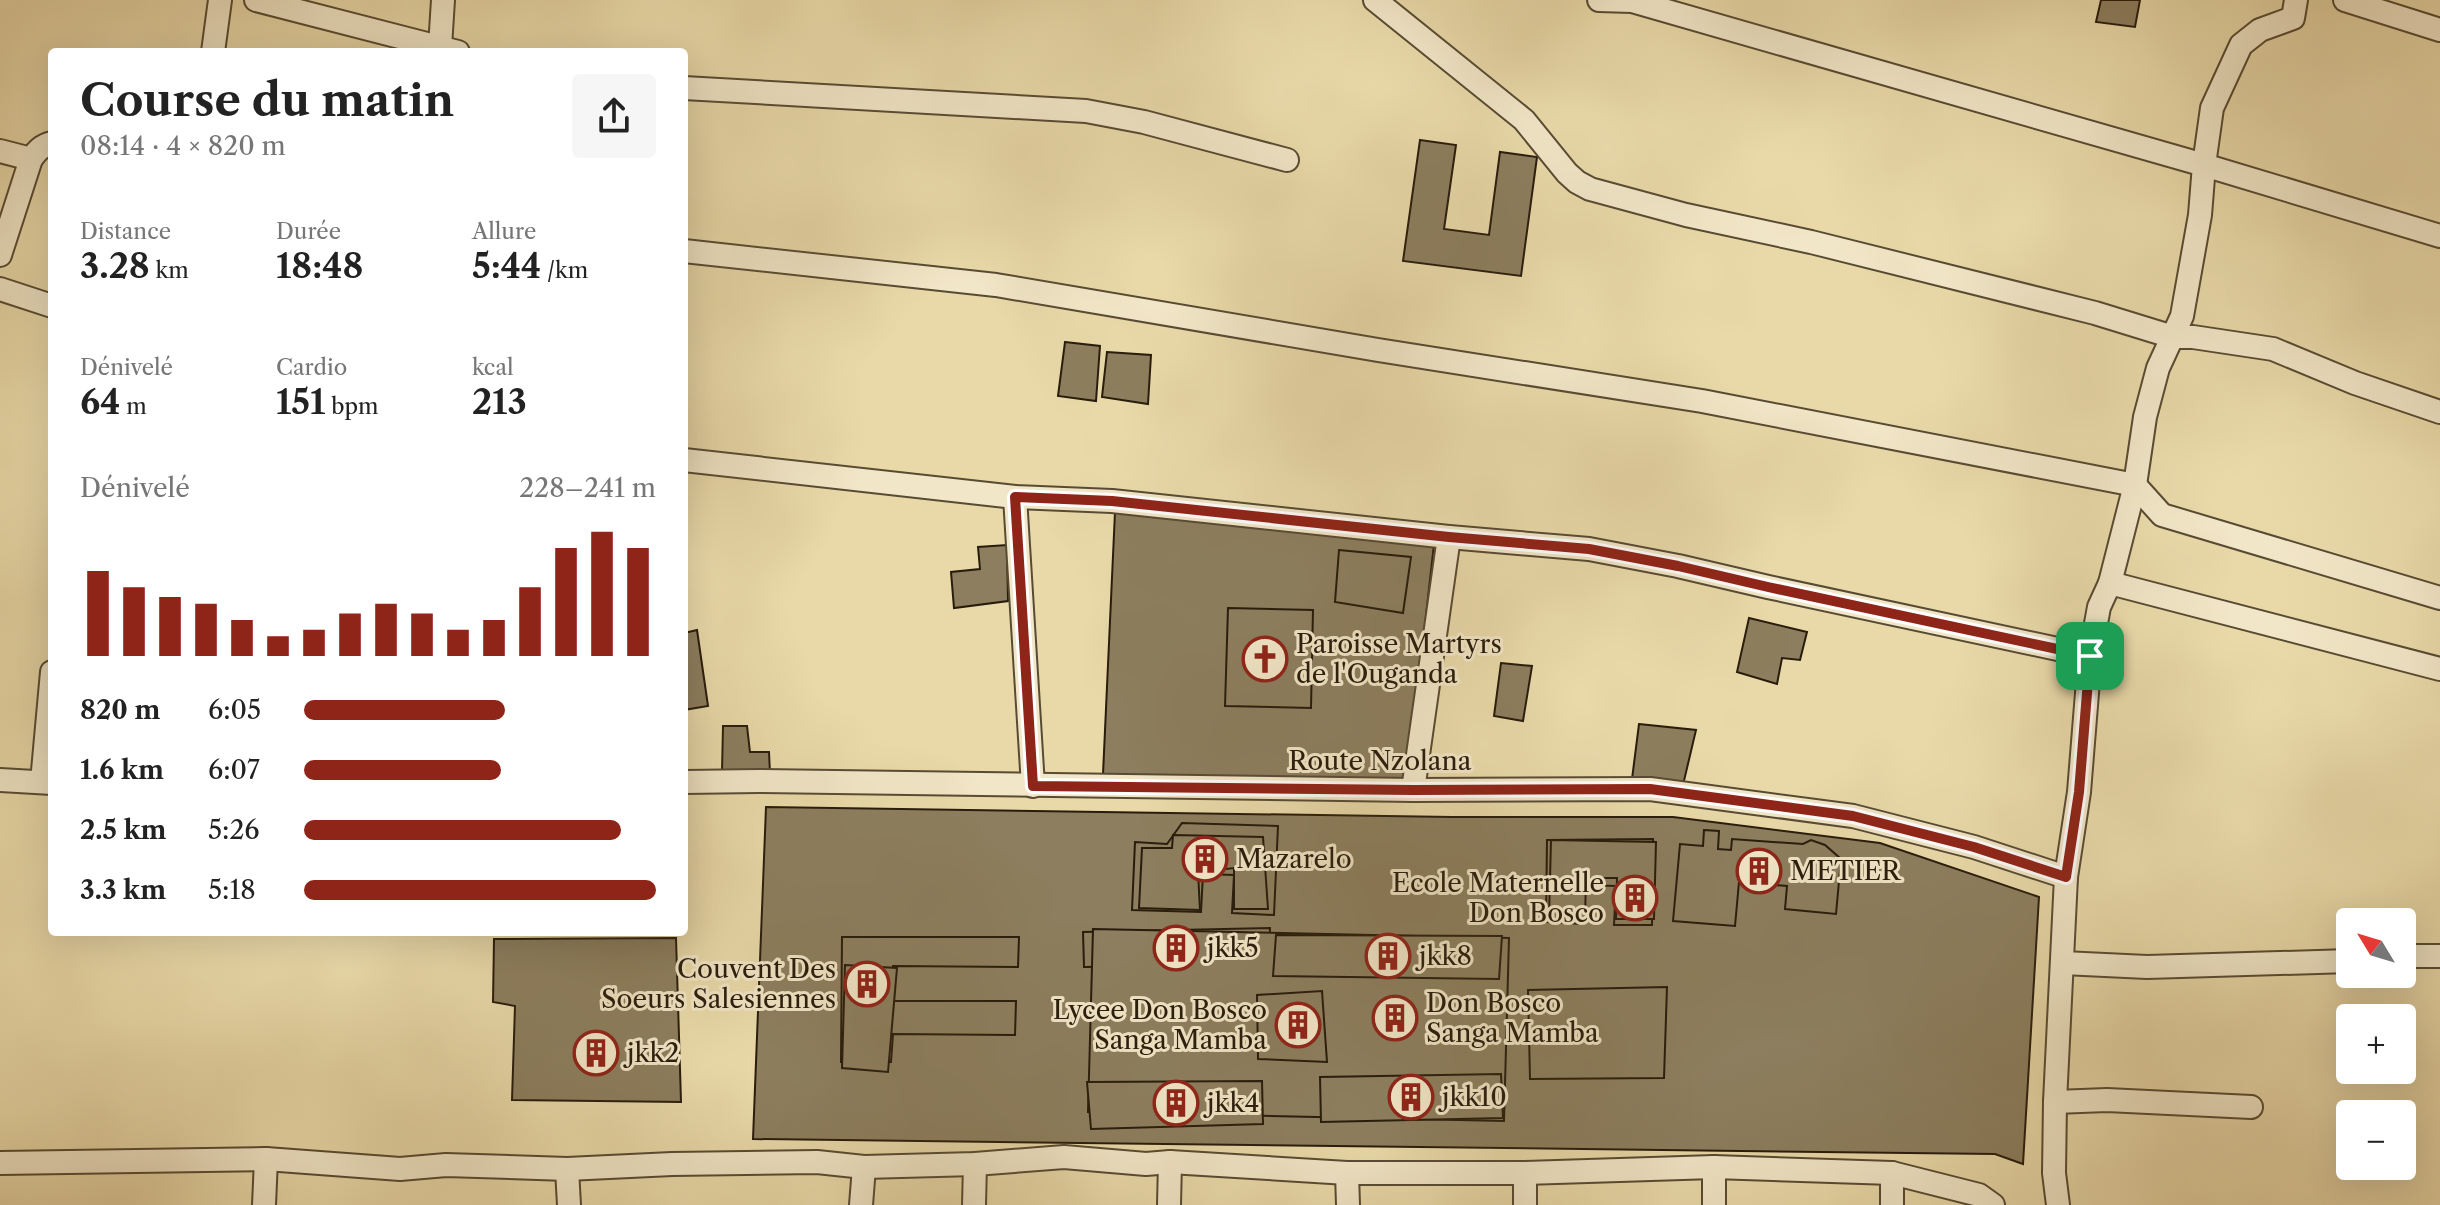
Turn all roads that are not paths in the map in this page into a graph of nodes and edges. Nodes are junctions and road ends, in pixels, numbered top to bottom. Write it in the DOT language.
graph roads {
  1 [pos="220,0"];
  2 [pos="256,0"];
  3 [pos="443,0"];
  4 [pos="1375,0"];
  5 [pos="1599,0"];
  6 [pos="2296,0"];
  7 [pos="2345,0"];
  8 [pos="2440,30"];
  9 [pos="214,48"];
  10 [pos="441,48"];
  11 [pos="449,48"];
  12 [pos="688,88"];
  13 [pos="48,145"];
  14 [pos="0,151"];
  15 [pos="31,159"];
  16 [pos="1287,160"];
  17 [pos="2204,165"];
  18 [pos="2440,236"];
  19 [pos="688,251"];
  20 [pos="0,255"];
  21 [pos="0,289"];
  22 [pos="48,305"];
  23 [pos="2173,337"];
  24 [pos="2440,412"];
  25 [pos="688,460"];
  26 [pos="2135,485"];
  27 [pos="1015,497"];
  28 [pos="1449,537"];
  29 [pos="2110,583"];
  30 [pos="2440,598"];
  31 [pos="2090,656"];
  32 [pos="2439,664"];
  33 [pos="48,760"];
  34 [pos="0,780"];
  35 [pos="47,782"];
  36 [pos="688,782"];
  37 [pos="1033,786"];
  38 [pos="1413,790"];
  39 [pos="2066,877"];
  40 [pos="2416,956"];
  41 [pos="2440,956"];
  42 [pos="2336,961"];
  43 [pos="2063,963"];
  44 [pos="2055,1102"];
  45 [pos="2251,1107"];
  46 [pos="266,1159"];
  47 [pos="1170,1162"];
  48 [pos="0,1163"];
  49 [pos="975,1164"];
  50 [pos="864,1167"];
  51 [pos="1714,1167"];
  52 [pos="567,1169"];
  53 [pos="1347,1173"];
  54 [pos="1525,1173"];
  55 [pos="1892,1173"];
  56 [pos="264,1205"];
  57 [pos="569,1205"];
  58 [pos="861,1205"];
  59 [pos="974,1205"];
  60 [pos="1169,1205"];
  61 [pos="1348,1205"];
  62 [pos="1525,1205"];
  63 [pos="1714,1205"];
  64 [pos="1892,1205"];
  65 [pos="1993,1205"];
  66 [pos="2058,1205"];
  1 -- 9 [label="street"];
  2 -- 10 [label="street"];
  3 -- 11 [label="street"];
  4 -- 23 [label="street"];
  5 -- 17 [label="street"];
  6 -- 17 [label="street"];
  7 -- 8 [label="street"];
  12 -- 16 [label="street"];
  13 -- 15 [label="street"];
  14 -- 15 [label="street"];
  15 -- 20 [label="street"];
  17 -- 18 [label="street"];
  17 -- 23 [label="street"];
  19 -- 26 [label="street"];
  21 -- 22 [label="street"];
  23 -- 24 [label="street"];
  23 -- 26 [label="street"];
  25 -- 27 [label="street"];
  26 -- 29 [label="street"];
  26 -- 30 [label="street"];
  27 -- 28 [label="street"];
  27 -- 37 [label="street"];
  28 -- 31 [label="street"];
  28 -- 38 [label="street"];
  29 -- 31 [label="street"];
  29 -- 32 [label="street"];
  31 -- 39 [label="street"];
  33 -- 35 [label="street"];
  34 -- 35 [label="street"];
  36 -- 37 [label="street, Route Nzolana"];
  37 -- 38 [label="street, Route Nzolana"];
  38 -- 39 [label="street, Route Nzolana"];
  39 -- 43 [label="street"];
  40 -- 41 [label="street"];
  42 -- 43 [label="street"];
  43 -- 44 [label="street"];
  44 -- 45 [label="street"];
  44 -- 66 [label="street"];
  46 -- 48 [label="street"];
  46 -- 52 [label="street"];
  46 -- 56 [label="street"];
  47 -- 49 [label="street"];
  47 -- 53 [label="street"];
  47 -- 60 [label="street"];
  49 -- 50 [label="street"];
  49 -- 59 [label="street"];
  50 -- 52 [label="street"];
  50 -- 58 [label="street"];
  51 -- 54 [label="street"];
  51 -- 55 [label="street"];
  51 -- 63 [label="street"];
  52 -- 57 [label="street"];
  53 -- 54 [label="street"];
  53 -- 61 [label="street"];
  54 -- 62 [label="street"];
  55 -- 64 [label="street"];
  55 -- 65 [label="street"];
}
